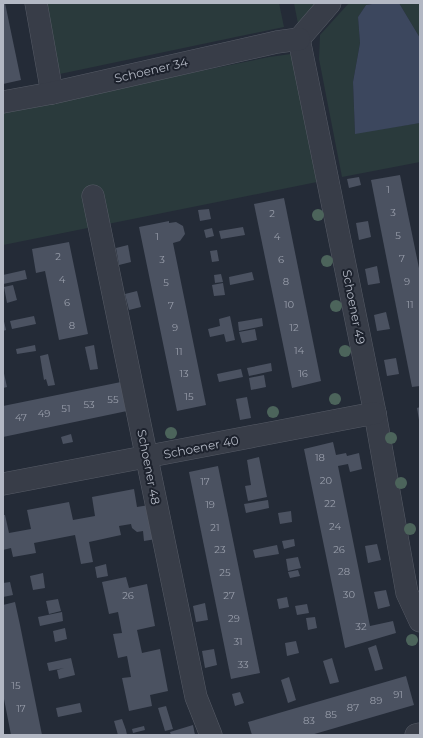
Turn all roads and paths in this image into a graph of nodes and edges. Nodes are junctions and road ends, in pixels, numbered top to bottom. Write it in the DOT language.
graph roads {
  1 [pos="36,3"];
  2 [pos="330,3"];
  3 [pos="299,39"];
  4 [pos="52,93"];
  5 [pos="3,102"];
  6 [pos="93,196"];
  7 [pos="375,413"];
  8 [pos="147,457"];
  9 [pos="3,484"];
  10 [pos="420,621"];
  11 [pos="420,734"];
  12 [pos="211,735"];
  13 [pos="416,735"];
  1 -- 4 [label="street"];
  2 -- 3 [label="street"];
  3 -- 4 [label="street, Schoener 34"];
  3 -- 7 [label="street, Schoener 49"];
  4 -- 5 [label="street, Schoener 34"];
  6 -- 8 [label="street, Schoener 48"];
  7 -- 8 [label="street, Schoener 40"];
  7 -- 10 [label="street, Schoener 49"];
  8 -- 9 [label="street, Schoener 40"];
  8 -- 12 [label="street, Schoener 48"];
  11 -- 13 [label="street"];
}
